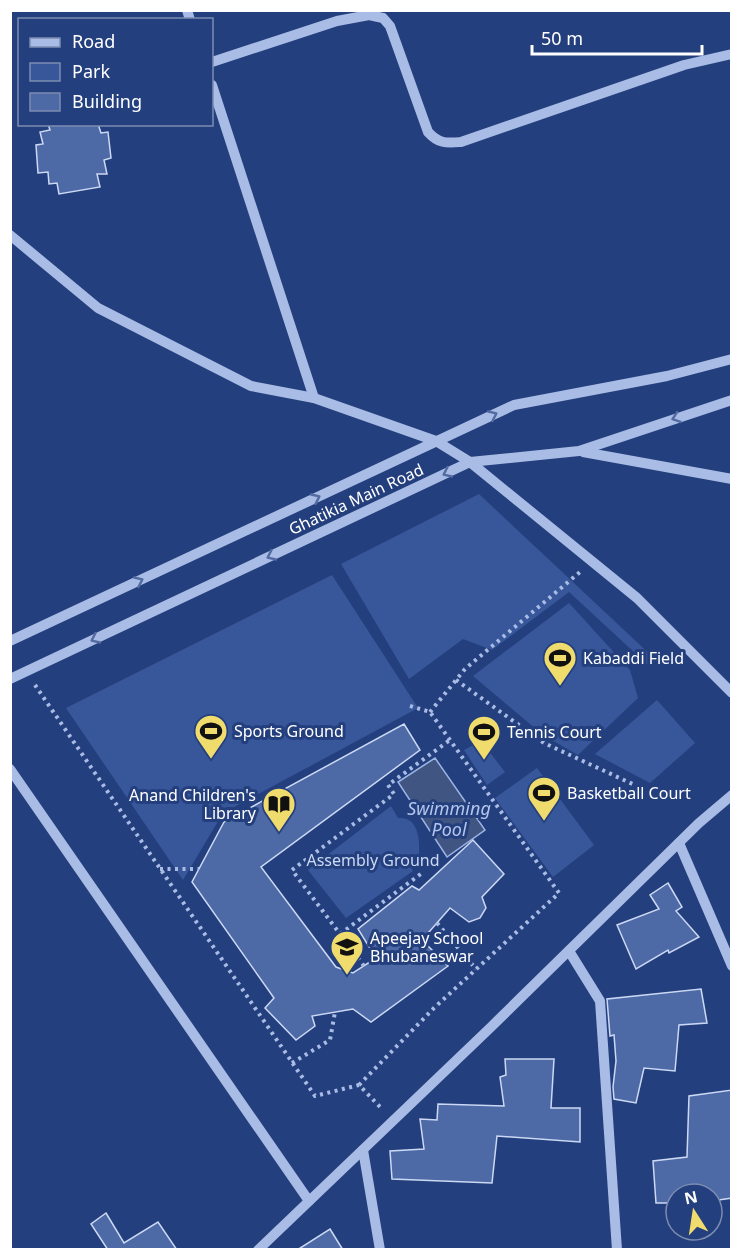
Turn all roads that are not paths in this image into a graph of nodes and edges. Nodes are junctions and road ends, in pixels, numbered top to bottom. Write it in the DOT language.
graph roads {
  1 [pos="732,54"];
  2 [pos="213,62"];
  3 [pos="213,88"];
  4 [pos="10,235"];
  5 [pos="732,359"];
  6 [pos="314,398"];
  7 [pos="732,400"];
  8 [pos="436,441"];
  9 [pos="579,451"];
  10 [pos="470,462"];
  11 [pos="732,479"];
  12 [pos="10,641"];
  13 [pos="10,679"];
  14 [pos="732,693"];
  15 [pos="10,769"];
  16 [pos="732,795"];
  17 [pos="679,843"];
  18 [pos="569,951"];
  19 [pos="732,966"];
  20 [pos="363,1150"];
  21 [pos="309,1201"];
  22 [pos="258,1250"];
  23 [pos="380,1250"];
  24 [pos="618,1250"];
  1 -- 2 [label="street"];
  3 -- 6 [label="street"];
  4 -- 6 [label="street"];
  8 -- 5 [label="street, Ghatikia Main Road, one-way"];
  6 -- 8 [label="street"];
  7 -- 9 [label="street, Ghatikia Main Road, one-way"];
  8 -- 10 [label="street"];
  12 -- 8 [label="street, Ghatikia Main Road, one-way"];
  9 -- 10 [label="street, Ghatikia Main Road"];
  9 -- 11 [label="street"];
  10 -- 13 [label="street, Ghatikia Main Road, one-way"];
  10 -- 14 [label="street"];
  15 -- 21 [label="street"];
  16 -- 17 [label="street"];
  17 -- 18 [label="street"];
  17 -- 19 [label="street"];
  18 -- 20 [label="street"];
  18 -- 24 [label="street"];
  20 -- 21 [label="street"];
  20 -- 23 [label="street"];
  21 -- 22 [label="street"];
}
